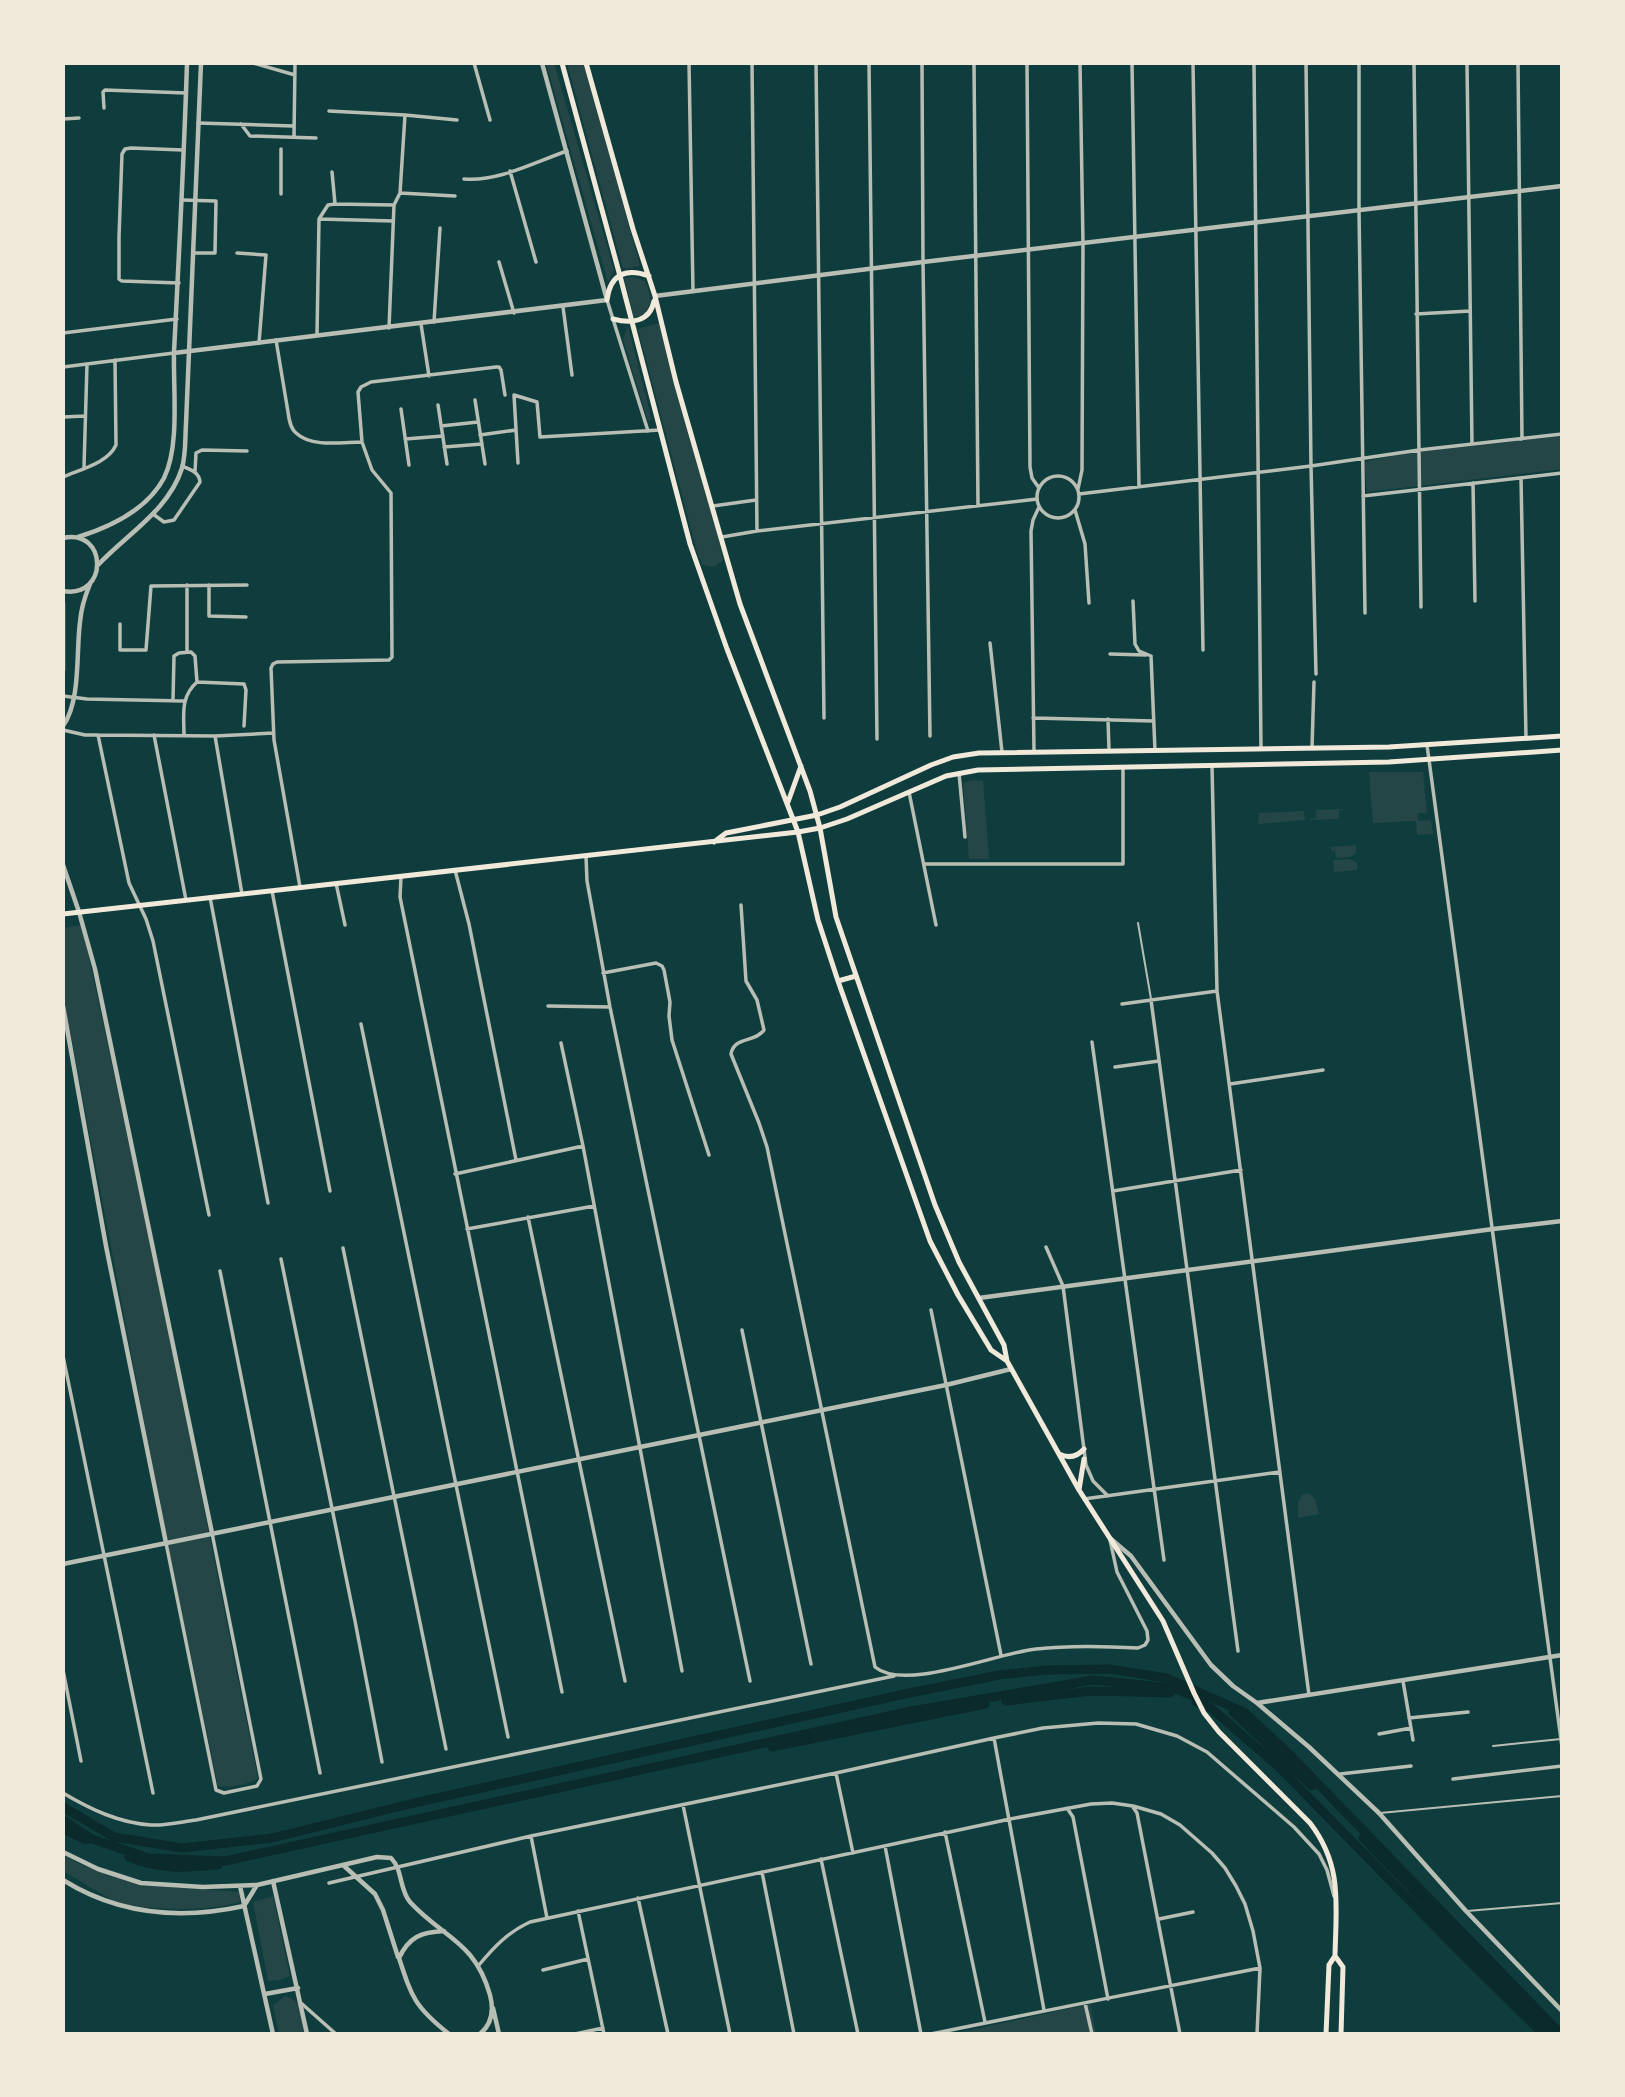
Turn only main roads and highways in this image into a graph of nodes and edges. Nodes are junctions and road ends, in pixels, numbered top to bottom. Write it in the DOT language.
graph roads {
  1 [pos="562,63"];
  2 [pos="586,63"];
  3 [pos="620,275"];
  4 [pos="649,276"];
  5 [pos="655,296"];
  6 [pos="607,300"];
  7 [pos="613,319"];
  8 [pos="632,322"];
  9 [pos="1562,736"];
  10 [pos="1464,743"];
  11 [pos="1389,747"];
  12 [pos="1562,750"];
  13 [pos="1465,758"];
  14 [pos="1389,762"];
  15 [pos="801,765"];
  16 [pos="788,802"];
  17 [pos="840,807"];
  18 [pos="817,815"];
  19 [pos="847,819"];
  20 [pos="794,821"];
  21 [pos="820,828"];
  22 [pos="798,832"];
  23 [pos="715,842"];
  24 [pos="63,914"];
  25 [pos="856,976"];
  26 [pos="838,981"];
  27 [pos="1007,1361"];
  28 [pos="1084,1449"];
  29 [pos="1058,1453"];
  30 [pos="1084,1459"];
  31 [pos="1079,1490"];
  32 [pos="1335,1956"];
  33 [pos="1326,2034"];
  34 [pos="1341,2034"];
  1 -- 3 [label="main road"];
  2 -- 4 [label="main road"];
  3 -- 4 [label="main road"];
  3 -- 6 [label="main road"];
  3 -- 8 [label="main road"];
  4 -- 5 [label="main road"];
  5 -- 8 [label="main road"];
  5 -- 15 [label="main road"];
  7 -- 8 [label="main road"];
  8 -- 16 [label="main road"];
  9 -- 10 [label="main road"];
  10 -- 11 [label="main road"];
  10 -- 13 [label="main road"];
  11 -- 14 [label="main road"];
  11 -- 17 [label="main road"];
  12 -- 13 [label="main road"];
  13 -- 14 [label="main road"];
  14 -- 19 [label="main road"];
  15 -- 16 [label="main road"];
  15 -- 18 [label="main road"];
  16 -- 20 [label="main road"];
  17 -- 18 [label="main road"];
  17 -- 19 [label="main road"];
  18 -- 20 [label="main road"];
  18 -- 21 [label="main road"];
  19 -- 21 [label="main road"];
  20 -- 22 [label="main road"];
  20 -- 23 [label="main road"];
  21 -- 22 [label="main road"];
  21 -- 25 [label="main road"];
  22 -- 23 [label="main road"];
  22 -- 26 [label="main road"];
  23 -- 24 [label="main road"];
  25 -- 26 [label="main road"];
  25 -- 27 [label="main road"];
  26 -- 27 [label="main road"];
  27 -- 29 [label="main road"];
  28 -- 29 [label="main road"];
  29 -- 31 [label="main road"];
  30 -- 31 [label="main road"];
  31 -- 32 [label="main road"];
  32 -- 33 [label="main road"];
  32 -- 34 [label="main road"];
}
